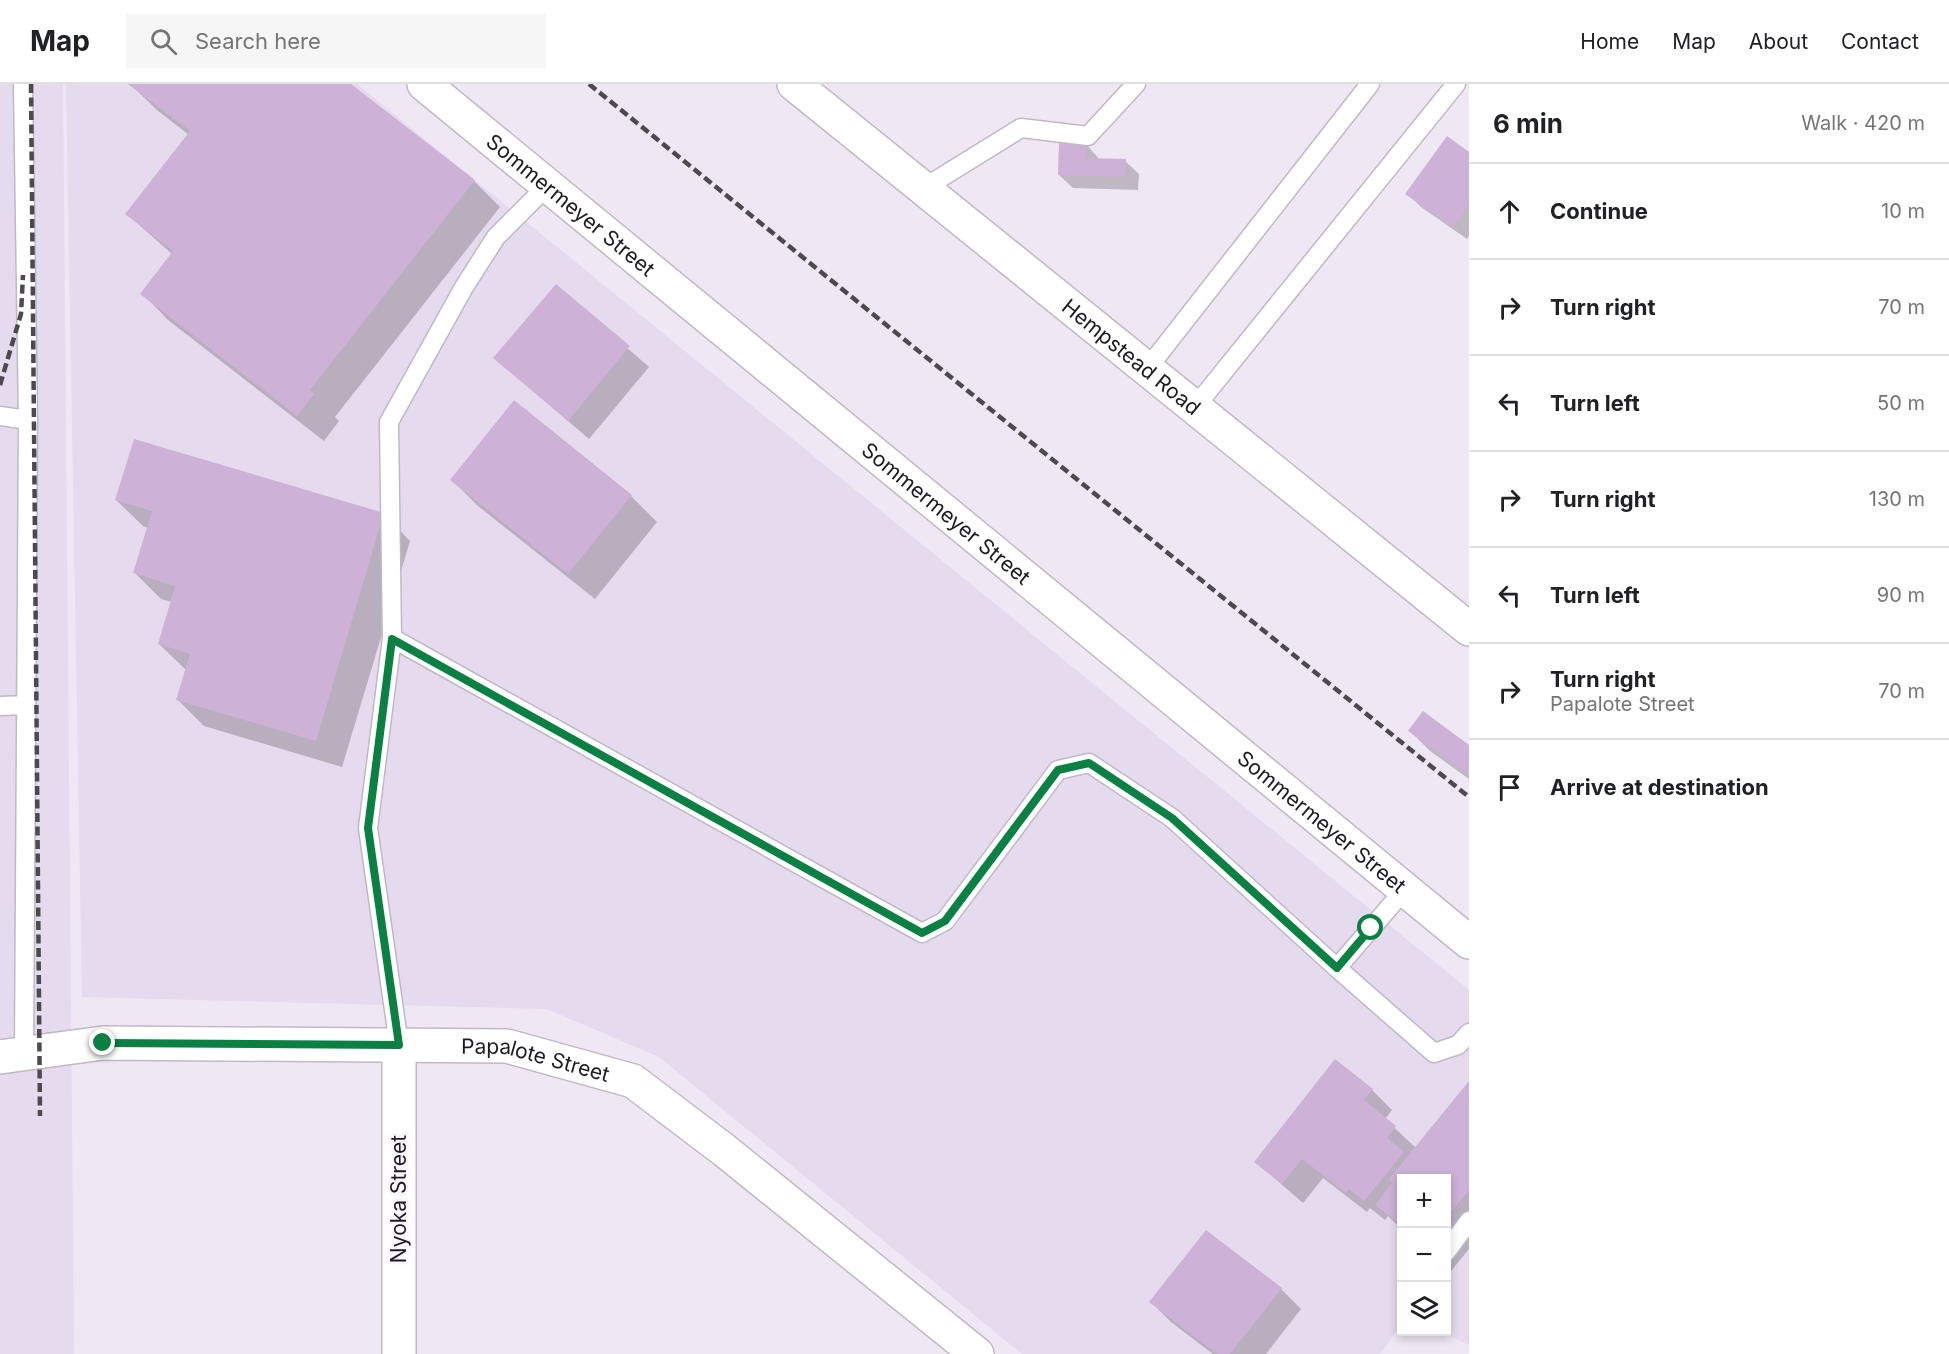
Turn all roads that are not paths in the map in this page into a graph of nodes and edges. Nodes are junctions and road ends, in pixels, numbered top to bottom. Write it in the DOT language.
graph roads {
  1 [pos="23,84"];
  2 [pos="424,84"];
  3 [pos="794,84"];
  4 [pos="1136,84"];
  5 [pos="1370,84"];
  6 [pos="1456,84"];
  7 [pos="549,184"];
  8 [pos="924,188"];
  9 [pos="1147,369"];
  10 [pos="1195,408"];
  11 [pos="0,416"];
  12 [pos="28,420"];
  13 [pos="1465,618"];
  14 [pos="392,639"];
  15 [pos="26,705"];
  16 [pos="0,706"];
  17 [pos="1405,889"];
  18 [pos="1469,942"];
  19 [pos="1337,968"];
  20 [pos="1469,1033"];
  21 [pos="399,1045"];
  22 [pos="12,1056"];
  23 [pos="1469,1221"];
  24 [pos="1451,1245"];
  25 [pos="399,1354"];
  26 [pos="977,1354"];
  1 -- 12 [label="lane"];
  2 -- 7 [label="street, Sommermeyer Street"];
  3 -- 8 [label="street, Hempstead Road"];
  4 -- 8 [label="lane"];
  5 -- 9 [label="lane"];
  6 -- 10 [label="lane"];
  7 -- 14 [label="lane"];
  7 -- 17 [label="street, Sommermeyer Street"];
  8 -- 9 [label="street, Hempstead Road"];
  9 -- 10 [label="street, Hempstead Road"];
  10 -- 13 [label="street, Hempstead Road"];
  11 -- 12 [label="lane"];
  12 -- 15 [label="lane"];
  14 -- 19 [label="lane"];
  14 -- 21 [label="lane"];
  15 -- 16 [label="lane"];
  15 -- 22 [label="lane"];
  17 -- 18 [label="street, Sommermeyer Street"];
  17 -- 19 [label="lane"];
  19 -- 20 [label="lane"];
  21 -- 22 [label="street, Papalote Street"];
  21 -- 25 [label="street, Nyoka Street"];
  21 -- 26 [label="street, Papalote Street"];
  23 -- 24 [label="lane"];
}
